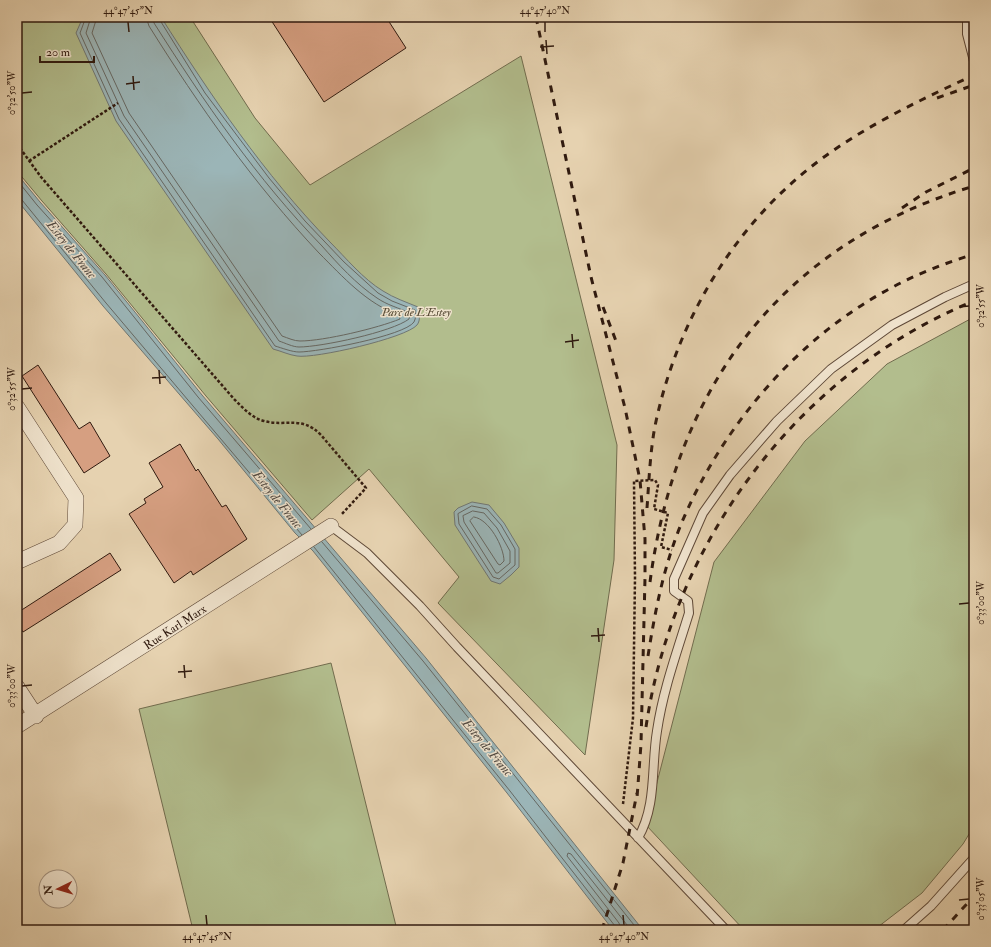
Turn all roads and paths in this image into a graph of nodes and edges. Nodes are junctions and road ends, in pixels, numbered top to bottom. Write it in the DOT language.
graph roads {
  1 [pos="967,17"];
  2 [pos="974,61"];
  3 [pos="118,103"];
  4 [pos="17,144"];
  5 [pos="29,160"];
  6 [pos="974,284"];
  7 [pos="17,407"];
  8 [pos="325,529"];
  9 [pos="684,554"];
  10 [pos="17,562"];
  11 [pos="17,687"];
  12 [pos="36,716"];
  13 [pos="17,726"];
  14 [pos="620,819"];
  15 [pos="638,838"];
  16 [pos="974,858"];
  17 [pos="726,930"];
  18 [pos="904,930"];
  1 -- 2 [label="lane"];
  3 -- 5 [label="path"];
  4 -- 5 [label="path"];
  5 -- 8 [label="path"];
  6 -- 9 [label="lane"];
  7 -- 10 [label="street"];
  8 -- 12 [label="street, Rue Karl Marx"];
  8 -- 14 [label="lane"];
  9 -- 14 [label="path"];
  9 -- 15 [label="lane"];
  11 -- 12 [label="street"];
  12 -- 13 [label="street, Rue Karl Marx"];
  14 -- 15 [label="lane"];
  15 -- 17 [label="lane"];
  16 -- 18 [label="lane"];
}
